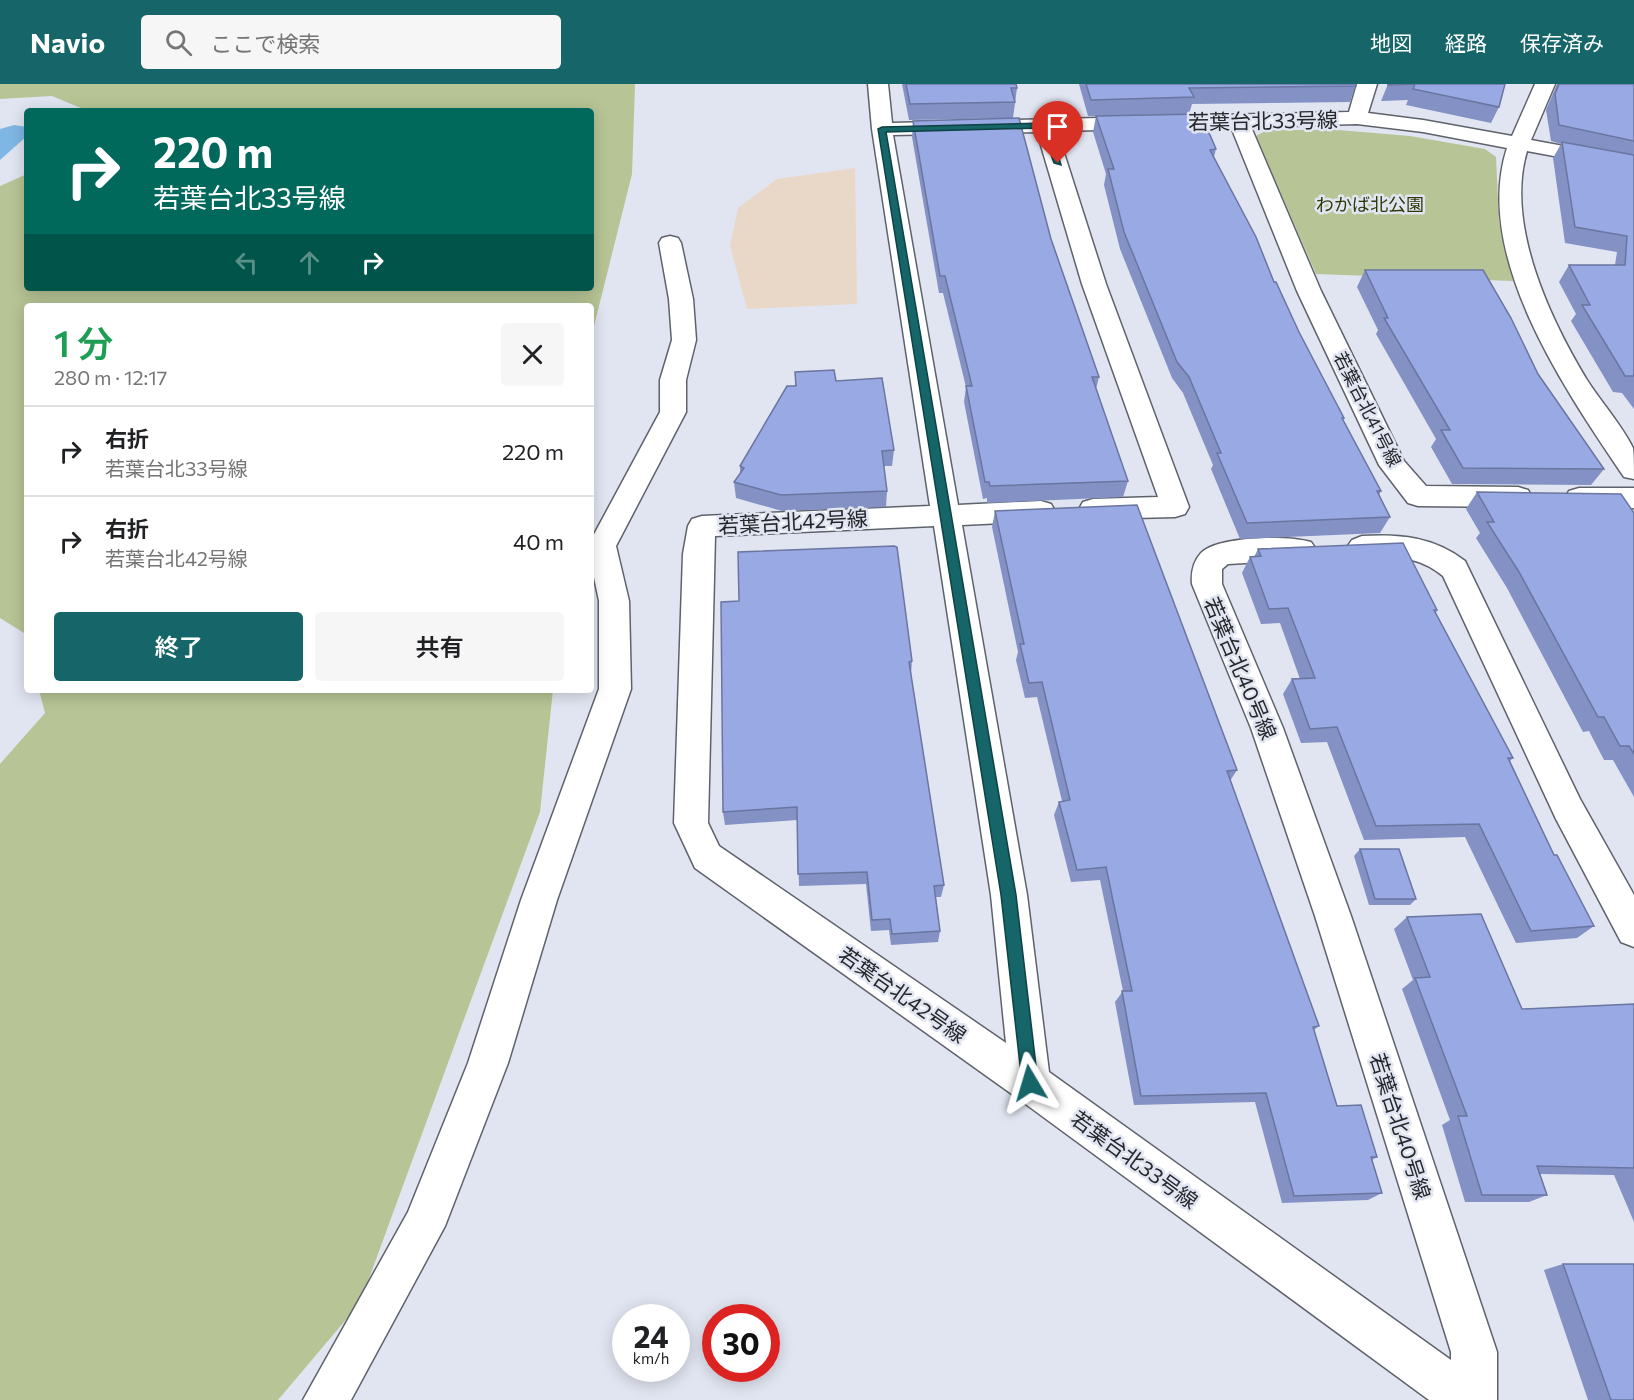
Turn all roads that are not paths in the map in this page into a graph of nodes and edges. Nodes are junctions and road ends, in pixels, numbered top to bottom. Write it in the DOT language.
graph roads {
  1 [pos="878,84"];
  2 [pos="1367,84"];
  3 [pos="1545,84"];
  4 [pos="1357,118"];
  5 [pos="1239,121"];
  6 [pos="1045,125"];
  7 [pos="882,129"];
  8 [pos="1519,142"];
  9 [pos="1634,165"];
  10 [pos="670,243"];
  11 [pos="1634,470"];
  12 [pos="1634,498"];
  13 [pos="945,514"];
  14 [pos="1634,930"];
  15 [pos="1030,1083"];
  16 [pos="326,1400"];
  17 [pos="1468,1400"];
  18 [pos="1474,1400"];
  1 -- 7 [label="street"];
  2 -- 4 [label="street"];
  3 -- 8 [label="street"];
  4 -- 5 [label="street, 若葉台北33号線"];
  4 -- 8 [label="street, 若葉台北33号線"];
  5 -- 6 [label="street, 若葉台北33号線"];
  5 -- 12 [label="street, 若葉台北41号線"];
  6 -- 7 [label="street, 若葉台北33号線"];
  6 -- 13 [label="street, 若葉台北42号線"];
  7 -- 13 [label="street"];
  8 -- 9 [label="street, 若葉台北33号線"];
  8 -- 11 [label="street"];
  10 -- 16 [label="street"];
  13 -- 15 [label="street"];
  13 -- 15 [label="street, 若葉台北42号線"];
  14 -- 18 [label="street, 若葉台北40号線"];
  15 -- 17 [label="street, 若葉台北33号線"];
}
